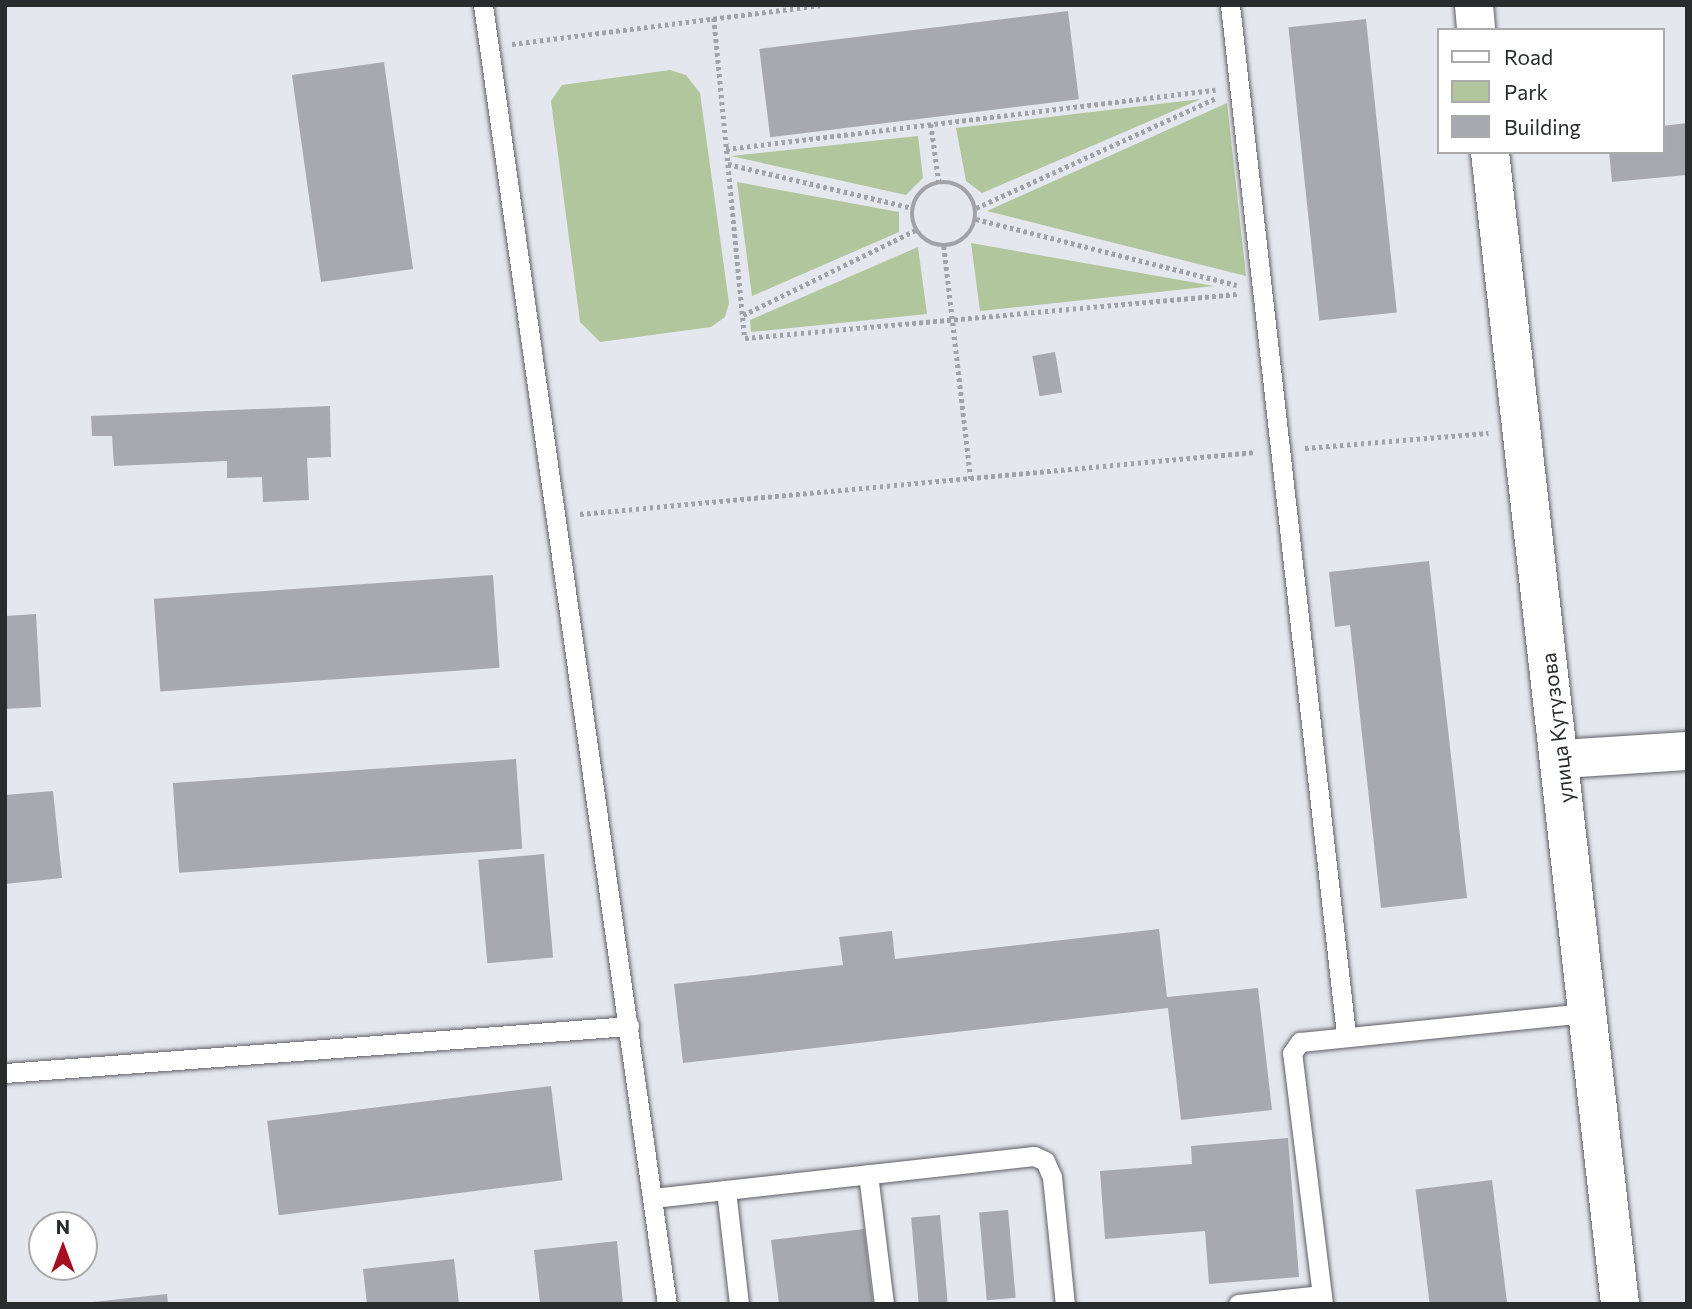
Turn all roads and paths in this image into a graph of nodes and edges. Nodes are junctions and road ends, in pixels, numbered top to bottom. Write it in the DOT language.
graph roads {
  1 [pos="483,5"];
  2 [pos="820,5"];
  3 [pos="1230,5"];
  4 [pos="1474,5"];
  5 [pos="714,18"];
  6 [pos="1476,28"];
  7 [pos="490,46"];
  8 [pos="1239,87"];
  9 [pos="931,124"];
  10 [pos="726,149"];
  11 [pos="1490,154"];
  12 [pos="727,164"];
  13 [pos="939,182"];
  14 [pos="912,208"];
  15 [pos="976,208"];
  16 [pos="976,219"];
  17 [pos="916,230"];
  18 [pos="944,246"];
  19 [pos="1262,292"];
  20 [pos="743,315"];
  21 [pos="952,321"];
  22 [pos="1469,435"];
  23 [pos="1280,450"];
  24 [pos="971,479"];
  25 [pos="559,516"];
  26 [pos="1687,751"];
  27 [pos="1562,759"];
  28 [pos="1586,1013"];
  29 [pos="629,1027"];
  30 [pos="1346,1034"];
  31 [pos="5,1073"];
  32 [pos="868,1174"];
  33 [pos="726,1190"];
  34 [pos="653,1198"];
  35 [pos="1323,1299"];
  36 [pos="667,1304"];
  37 [pos="739,1304"];
  38 [pos="884,1304"];
  39 [pos="1065,1304"];
  40 [pos="1238,1304"];
  41 [pos="1620,1304"];
  1 -- 7 [label="lane"];
  2 -- 5 [label="path"];
  3 -- 8 [label="lane"];
  4 -- 6 [label="street"];
  5 -- 7 [label="path"];
  5 -- 10 [label="path"];
  7 -- 25 [label="lane"];
  8 -- 9 [label="path"];
  8 -- 15 [label="path"];
  8 -- 19 [label="lane"];
  9 -- 10 [label="path"];
  9 -- 13 [label="path"];
  10 -- 12 [label="path"];
  11 -- 27 [label="street, улица Кутузова"];
  12 -- 14 [label="path"];
  12 -- 20 [label="path"];
  13 -- 14 [label="path"];
  13 -- 15 [label="path"];
  14 -- 17 [label="path"];
  15 -- 16 [label="path"];
  16 -- 18 [label="path"];
  16 -- 19 [label="path"];
  17 -- 18 [label="path"];
  17 -- 20 [label="path"];
  18 -- 21 [label="path"];
  19 -- 21 [label="path"];
  19 -- 23 [label="lane"];
  20 -- 21 [label="path"];
  21 -- 24 [label="path"];
  22 -- 23 [label="path"];
  23 -- 24 [label="path"];
  23 -- 30 [label="lane"];
  24 -- 25 [label="path"];
  25 -- 29 [label="lane"];
  26 -- 27 [label="street"];
  27 -- 28 [label="street, улица Кутузова"];
  28 -- 30 [label="lane"];
  28 -- 41 [label="street, улица Кутузова"];
  29 -- 31 [label="lane"];
  29 -- 34 [label="lane"];
  30 -- 35 [label="lane"];
  32 -- 33 [label="lane"];
  32 -- 38 [label="lane"];
  32 -- 39 [label="lane"];
  33 -- 34 [label="lane"];
  33 -- 37 [label="lane"];
  34 -- 36 [label="lane"];
  35 -- 40 [label="lane"];
}
